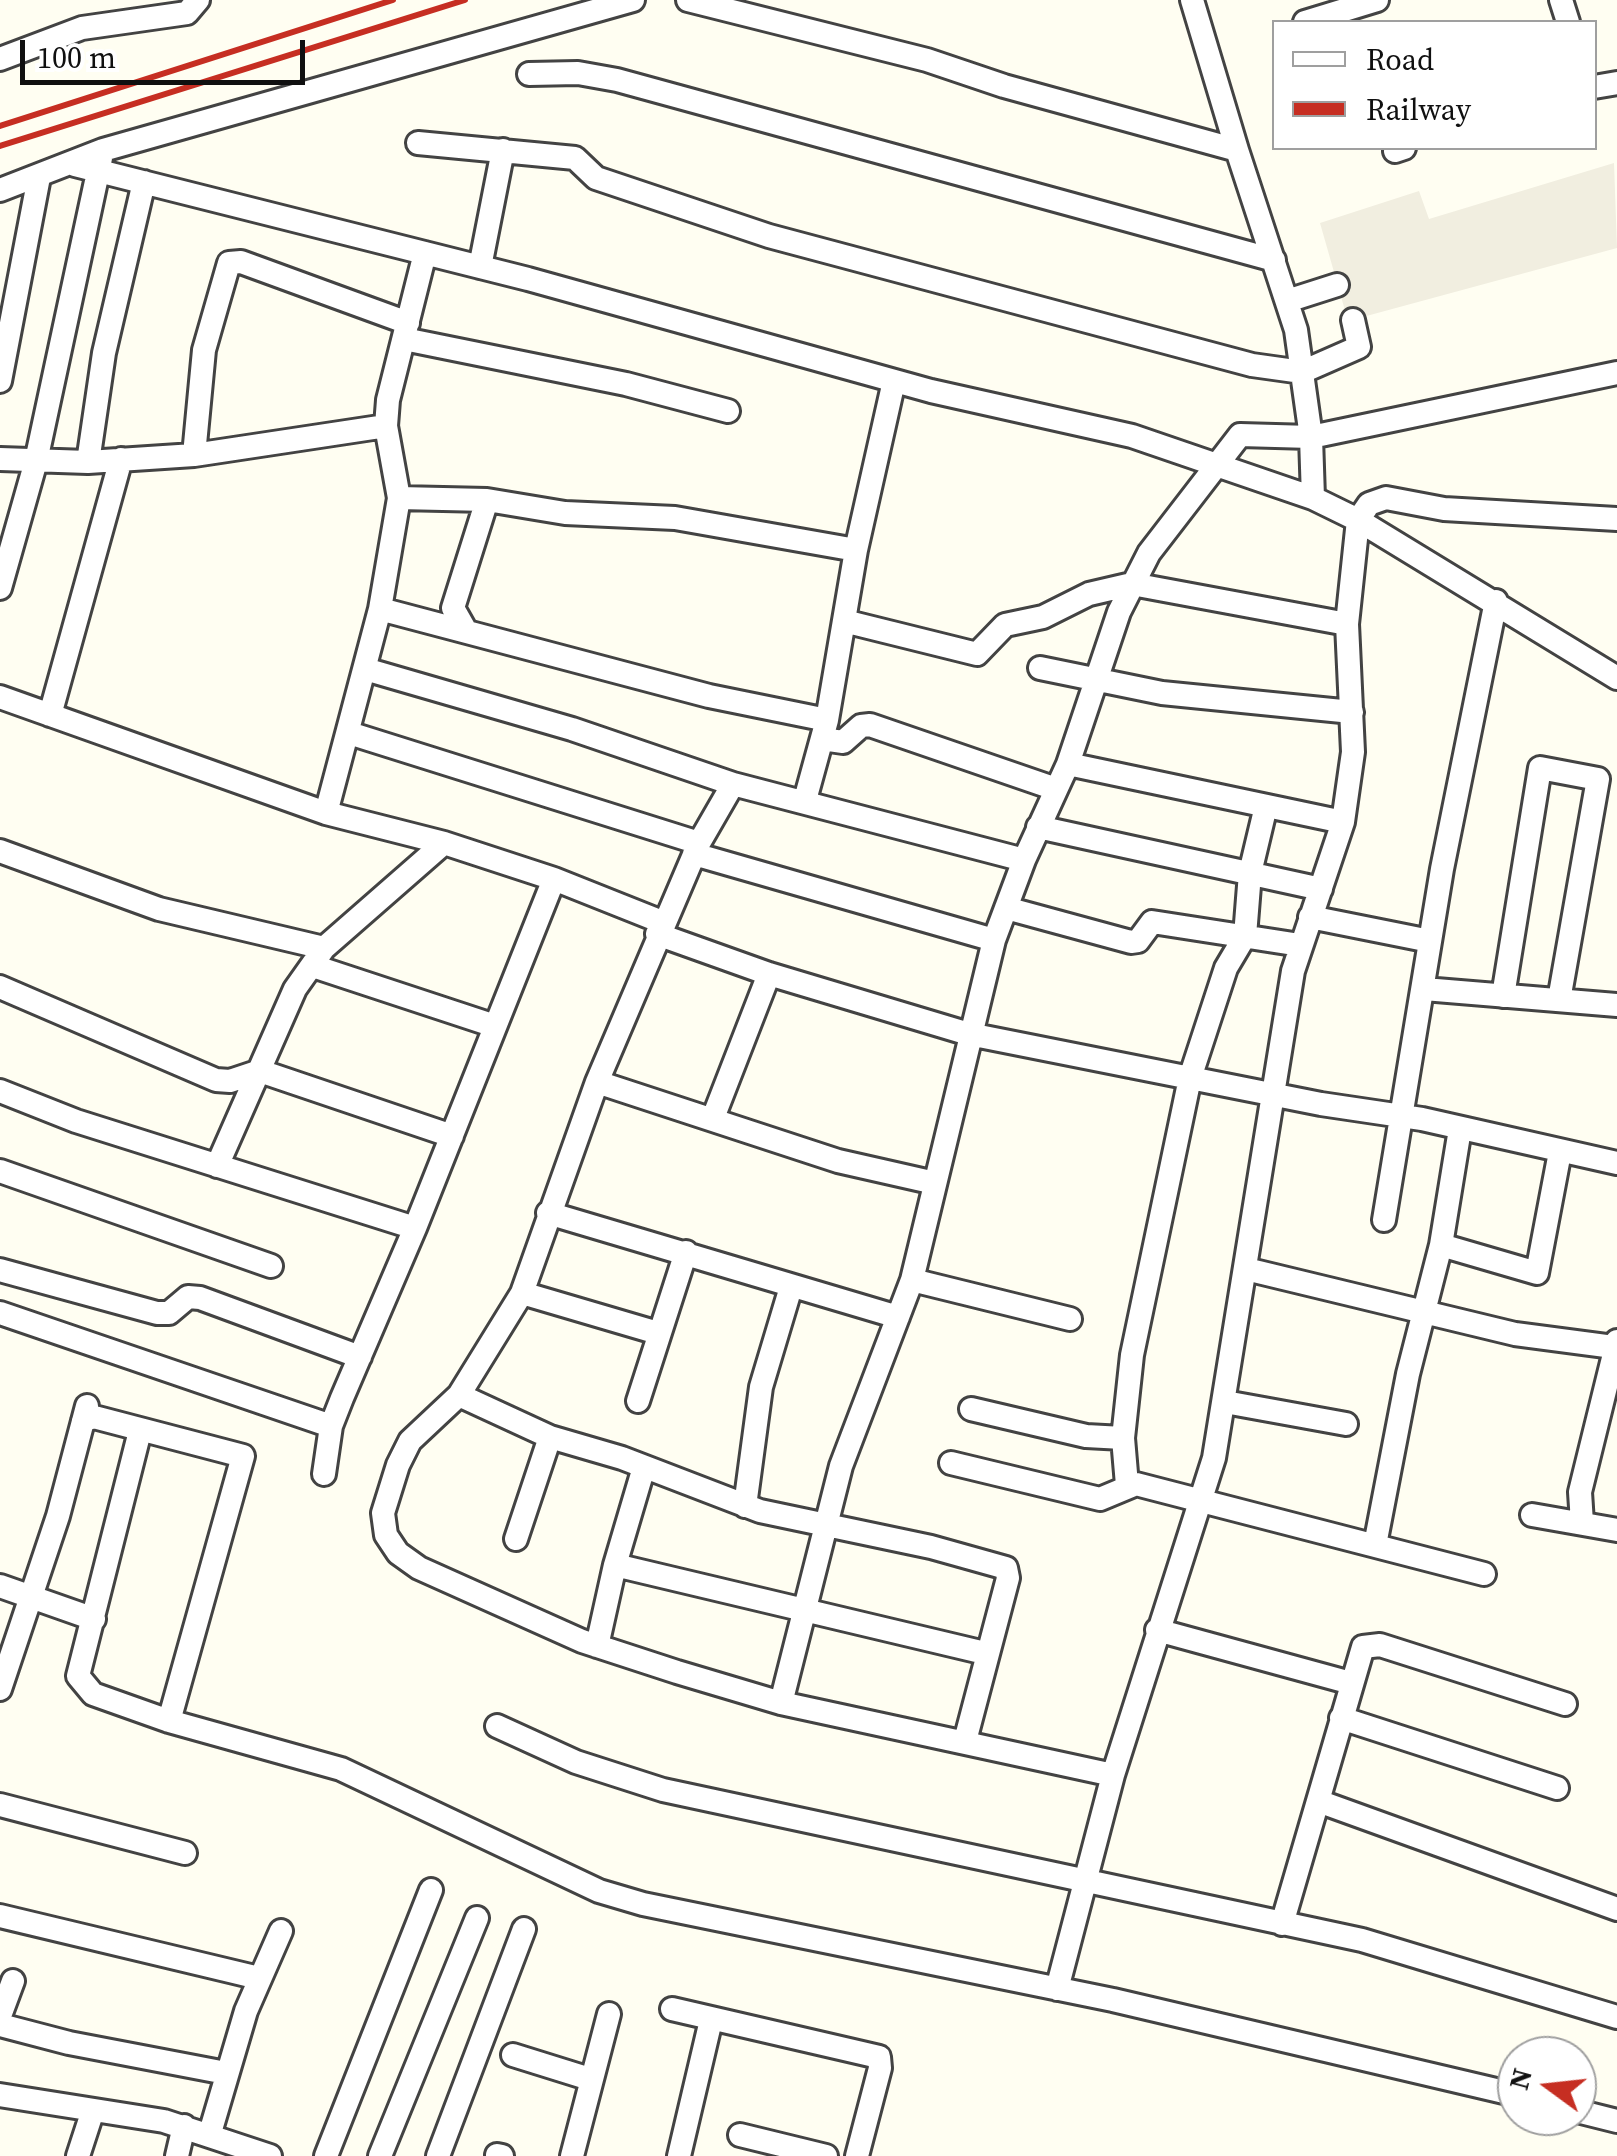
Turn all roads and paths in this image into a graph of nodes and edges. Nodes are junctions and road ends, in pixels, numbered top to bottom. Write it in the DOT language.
graph roads {
  1 [pos="198,0"];
  2 [pos="633,0"];
  3 [pos="688,0"];
  4 [pos="1192,0"];
  5 [pos="1377,0"];
  6 [pos="1312,20"];
  7 [pos="0,59"];
  8 [pos="529,74"];
  9 [pos="418,142"];
  10 [pos="503,150"];
  11 [pos="1237,150"];
  12 [pos="92,162"];
  13 [pos="38,177"];
  14 [pos="144,182"];
  15 [pos="0,190"];
  16 [pos="426,253"];
  17 [pos="1274,260"];
  18 [pos="480,267"];
  19 [pos="1338,285"];
  20 [pos="1287,302"];
  21 [pos="1353,320"];
  22 [pos="406,331"];
  23 [pos="1302,372"];
  24 [pos="1617,373"];
  25 [pos="0,381"];
  26 [pos="894,381"];
  27 [pos="728,410"];
  28 [pos="386,426"];
  29 [pos="1311,437"];
  30 [pos="194,454"];
  31 [pos="0,459"];
  32 [pos="121,460"];
  33 [pos="36,461"];
  34 [pos="88,462"];
  35 [pos="1215,464"];
  36 [pos="399,498"];
  37 [pos="1313,498"];
  38 [pos="487,500"];
  39 [pos="1617,519"];
  40 [pos="1358,520"];
  41 [pos="856,550"];
  42 [pos="1132,584"];
  43 [pos="0,588"];
  44 [pos="1496,601"];
  45 [pos="380,609"];
  46 [pos="844,621"];
  47 [pos="1347,624"];
  48 [pos="466,631"];
  49 [pos="365,668"];
  50 [pos="1040,668"];
  51 [pos="1617,678"];
  52 [pos="1096,679"];
  53 [pos="0,697"];
  54 [pos="1352,712"];
  55 [pos="50,716"];
  56 [pos="824,729"];
  57 [pos="349,733"];
  58 [pos="1068,764"];
  59 [pos="733,784"];
  60 [pos="1056,789"];
  61 [pos="805,800"];
  62 [pos="1266,806"];
  63 [pos="326,813"];
  64 [pos="1343,822"];
  65 [pos="1038,827"];
  66 [pos="444,843"];
  67 [pos="697,848"];
  68 [pos="0,851"];
  69 [pos="1024,860"];
  70 [pos="1250,873"];
  71 [pos="554,879"];
  72 [pos="1321,889"];
  73 [pos="1006,908"];
  74 [pos="1310,916"];
  75 [pos="660,928"];
  76 [pos="1245,936"];
  77 [pos="994,940"];
  78 [pos="1430,941"];
  79 [pos="1300,945"];
  80 [pos="318,957"];
  81 [pos="769,974"];
  82 [pos="0,987"];
  83 [pos="1424,990"];
  84 [pos="1503,996"];
  85 [pos="1559,1000"];
  86 [pos="1617,1004"];
  87 [pos="495,1026"];
  88 [pos="969,1034"];
  89 [pos="260,1071"];
  90 [pos="1190,1078"];
  91 [pos="598,1082"];
  92 [pos="0,1091"];
  93 [pos="1271,1094"];
  94 [pos="1403,1116"];
  95 [pos="713,1118"];
  96 [pos="1460,1129"];
  97 [pos="452,1136"];
  98 [pos="1560,1152"];
  99 [pos="1617,1163"];
  100 [pos="217,1166"];
  101 [pos="0,1171"];
  102 [pos="935,1183"];
  103 [pos="548,1213"];
  104 [pos="1384,1220"];
  105 [pos="415,1228"];
  106 [pos="1441,1245"];
  107 [pos="686,1252"];
  108 [pos="271,1266"];
  109 [pos="1246,1269"];
  110 [pos="0,1270"];
  111 [pos="912,1280"];
  112 [pos="791,1287"];
  113 [pos="522,1292"];
  114 [pos="1422,1312"];
  115 [pos="0,1313"];
  116 [pos="898,1317"];
  117 [pos="1070,1319"];
  118 [pos="658,1333"];
  119 [pos="1616,1344"];
  120 [pos="360,1358"];
  121 [pos="459,1395"];
  122 [pos="638,1401"];
  123 [pos="1225,1402"];
  124 [pos="971,1409"];
  125 [pos="1346,1424"];
  126 [pos="331,1426"];
  127 [pos="140,1431"];
  128 [pos="550,1437"];
  129 [pos="1123,1438"];
  130 [pos="1606,1443"];
  131 [pos="951,1463"];
  132 [pos="644,1467"];
  133 [pos="324,1474"];
  134 [pos="1127,1484"];
  135 [pos="1203,1500"];
  136 [pos="745,1506"];
  137 [pos="1532,1515"];
  138 [pos="1582,1523"];
  139 [pos="826,1526"];
  140 [pos="1617,1530"];
  141 [pos="516,1539"];
  142 [pos="1375,1546"];
  143 [pos="614,1565"];
  144 [pos="1484,1574"];
  145 [pos="0,1586"];
  146 [pos="30,1598"];
  147 [pos="805,1610"];
  148 [pos="94,1619"];
  149 [pos="1157,1630"];
  150 [pos="597,1646"];
  151 [pos="985,1653"];
  152 [pos="1351,1683"];
  153 [pos="0,1689"];
  154 [pos="780,1703"];
  155 [pos="1566,1704"];
  156 [pos="1341,1718"];
  157 [pos="169,1721"];
  158 [pos="498,1726"];
  159 [pos="965,1741"];
  160 [pos="1113,1774"];
  161 [pos="1557,1788"];
  162 [pos="1318,1802"];
  163 [pos="0,1805"];
  164 [pos="185,1854"];
  165 [pos="1083,1881"];
  166 [pos="431,1890"];
  167 [pos="1617,1909"];
  168 [pos="0,1916"];
  169 [pos="476,1918"];
  170 [pos="1282,1924"];
  171 [pos="524,1929"];
  172 [pos="281,1931"];
  173 [pos="258,1978"];
  174 [pos="13,1981"];
  175 [pos="1057,1989"];
  176 [pos="672,2009"];
  177 [pos="610,2014"];
  178 [pos="0,2016"];
  179 [pos="1617,2017"];
  180 [pos="711,2020"];
  181 [pos="0,2025"];
  182 [pos="513,2054"];
  183 [pos="226,2073"];
  184 [pos="590,2078"];
  185 [pos="1497,2090"];
  186 [pos="0,2096"];
  187 [pos="93,2110"];
  188 [pos="184,2126"];
  189 [pos="210,2133"];
  190 [pos="740,2134"];
  191 [pos="78,2156"];
  192 [pos="177,2156"];
  193 [pos="270,2156"];
  194 [pos="326,2156"];
  195 [pos="380,2156"];
  196 [pos="438,2156"];
  197 [pos="572,2156"];
  198 [pos="679,2156"];
  199 [pos="826,2156"];
  200 [pos="856,2156"];
  1 -- 7 [label="street"];
  2 -- 12 [label="street"];
  3 -- 11 [label="street"];
  4 -- 11 [label="street"];
  5 -- 6 [label="street"];
  8 -- 17 [label="street"];
  9 -- 10 [label="street"];
  10 -- 18 [label="street"];
  10 -- 23 [label="street"];
  11 -- 17 [label="street"];
  12 -- 13 [label="street"];
  12 -- 14 [label="street"];
  12 -- 33 [label="street"];
  13 -- 15 [label="street"];
  13 -- 25 [label="street"];
  14 -- 16 [label="street"];
  14 -- 34 [label="street"];
  16 -- 18 [label="street"];
  16 -- 22 [label="street"];
  17 -- 20 [label="street"];
  18 -- 26 [label="street"];
  19 -- 20 [label="street"];
  20 -- 23 [label="street"];
  21 -- 23 [label="street"];
  22 -- 27 [label="street"];
  22 -- 28 [label="street"];
  22 -- 30 [label="street"];
  23 -- 29 [label="street"];
  24 -- 29 [label="street"];
  26 -- 35 [label="street"];
  26 -- 41 [label="street"];
  28 -- 30 [label="street"];
  28 -- 36 [label="street"];
  29 -- 35 [label="street"];
  29 -- 37 [label="street"];
  30 -- 32 [label="street"];
  31 -- 33 [label="street"];
  32 -- 34 [label="street"];
  32 -- 55 [label="street"];
  33 -- 34 [label="street"];
  33 -- 43 [label="street"];
  35 -- 37 [label="street"];
  35 -- 42 [label="street"];
  36 -- 38 [label="street"];
  36 -- 45 [label="street"];
  37 -- 40 [label="street"];
  38 -- 41 [label="street"];
  38 -- 48 [label="street"];
  39 -- 40 [label="street"];
  40 -- 44 [label="street"];
  40 -- 47 [label="street"];
  41 -- 46 [label="street"];
  42 -- 46 [label="street"];
  42 -- 47 [label="street"];
  42 -- 52 [label="street"];
  44 -- 51 [label="street"];
  44 -- 78 [label="street"];
  45 -- 48 [label="street"];
  45 -- 49 [label="street"];
  46 -- 56 [label="street"];
  47 -- 54 [label="street"];
  48 -- 56 [label="street"];
  49 -- 57 [label="street"];
  49 -- 59 [label="street"];
  50 -- 52 [label="street"];
  52 -- 54 [label="street"];
  52 -- 58 [label="street"];
  53 -- 55 [label="street"];
  54 -- 64 [label="street"];
  55 -- 63 [label="street"];
  56 -- 60 [label="street"];
  56 -- 61 [label="street"];
  57 -- 63 [label="street"];
  57 -- 67 [label="street"];
  58 -- 60 [label="street"];
  58 -- 62 [label="street"];
  59 -- 61 [label="street"];
  59 -- 67 [label="street"];
  60 -- 65 [label="street"];
  61 -- 69 [label="street"];
  62 -- 64 [label="street"];
  62 -- 70 [label="street"];
  63 -- 66 [label="street"];
  64 -- 72 [label="street"];
  65 -- 69 [label="street"];
  65 -- 70 [label="street"];
  66 -- 71 [label="street"];
  66 -- 80 [label="street"];
  67 -- 75 [label="street"];
  67 -- 77 [label="street"];
  68 -- 80 [label="street"];
  69 -- 73 [label="street"];
  70 -- 72 [label="street"];
  70 -- 76 [label="street"];
  71 -- 75 [label="street"];
  71 -- 87 [label="street"];
  72 -- 74 [label="street"];
  73 -- 76 [label="street"];
  73 -- 77 [label="street"];
  74 -- 78 [label="street"];
  74 -- 79 [label="street"];
  75 -- 81 [label="street"];
  75 -- 91 [label="street"];
  76 -- 79 [label="street"];
  76 -- 90 [label="street"];
  77 -- 88 [label="street"];
  78 -- 83 [label="street"];
  79 -- 93 [label="street"];
  80 -- 87 [label="street"];
  80 -- 89 [label="street"];
  81 -- 88 [label="street"];
  81 -- 95 [label="street"];
  82 -- 89 [label="street"];
  83 -- 84 [label="street"];
  83 -- 94 [label="street"];
  84 -- 85 [label="street"];
  84 -- 85 [label="street"];
  85 -- 86 [label="street"];
  87 -- 97 [label="street"];
  88 -- 90 [label="street"];
  88 -- 102 [label="street"];
  89 -- 97 [label="street"];
  89 -- 100 [label="street"];
  90 -- 93 [label="street"];
  90 -- 129 [label="street"];
  91 -- 95 [label="street"];
  91 -- 103 [label="street"];
  92 -- 100 [label="street"];
  93 -- 94 [label="street"];
  93 -- 109 [label="street"];
  94 -- 96 [label="street"];
  94 -- 104 [label="street"];
  95 -- 102 [label="street"];
  96 -- 98 [label="street"];
  96 -- 106 [label="street"];
  97 -- 105 [label="street"];
  98 -- 99 [label="street"];
  98 -- 106 [label="street"];
  100 -- 105 [label="street"];
  101 -- 108 [label="street"];
  102 -- 111 [label="street"];
  103 -- 107 [label="street"];
  103 -- 113 [label="street"];
  105 -- 120 [label="street"];
  106 -- 114 [label="street"];
  107 -- 112 [label="street"];
  107 -- 118 [label="street"];
  109 -- 114 [label="street"];
  109 -- 123 [label="street"];
  110 -- 120 [label="street"];
  111 -- 116 [label="street"];
  111 -- 117 [label="street"];
  112 -- 116 [label="street"];
  112 -- 136 [label="street"];
  113 -- 118 [label="street"];
  113 -- 121 [label="street"];
  114 -- 119 [label="street"];
  114 -- 142 [label="street"];
  115 -- 126 [label="street"];
  116 -- 139 [label="street"];
  118 -- 122 [label="street"];
  119 -- 130 [label="street"];
  120 -- 126 [label="street"];
  121 -- 128 [label="street"];
  121 -- 150 [label="street"];
  123 -- 125 [label="street"];
  123 -- 135 [label="street"];
  124 -- 129 [label="street"];
  126 -- 133 [label="street"];
  127 -- 146 [label="street"];
  127 -- 148 [label="street"];
  127 -- 157 [label="street"];
  128 -- 132 [label="street"];
  128 -- 141 [label="street"];
  129 -- 134 [label="street"];
  130 -- 138 [label="street"];
  131 -- 134 [label="street"];
  132 -- 136 [label="street"];
  132 -- 143 [label="street"];
  134 -- 135 [label="street"];
  135 -- 142 [label="street"];
  135 -- 149 [label="street"];
  136 -- 139 [label="street"];
  137 -- 138 [label="street"];
  138 -- 140 [label="street"];
  139 -- 147 [label="street"];
  139 -- 151 [label="street"];
  142 -- 144 [label="street"];
  143 -- 147 [label="street"];
  143 -- 150 [label="street"];
  145 -- 146 [label="street"];
  146 -- 148 [label="street"];
  146 -- 153 [label="street"];
  147 -- 151 [label="street"];
  147 -- 154 [label="street"];
  148 -- 157 [label="street"];
  149 -- 152 [label="street"];
  149 -- 160 [label="street"];
  150 -- 154 [label="street"];
  151 -- 159 [label="street"];
  152 -- 155 [label="street"];
  152 -- 156 [label="street"];
  154 -- 159 [label="street"];
  156 -- 161 [label="street"];
  156 -- 162 [label="street"];
  157 -- 175 [label="street"];
  158 -- 165 [label="street"];
  159 -- 160 [label="street"];
  160 -- 165 [label="street"];
  162 -- 167 [label="street"];
  162 -- 170 [label="street"];
  163 -- 164 [label="street"];
  165 -- 170 [label="street"];
  165 -- 175 [label="street"];
  166 -- 194 [label="street"];
  168 -- 173 [label="street"];
  169 -- 195 [label="street"];
  170 -- 179 [label="street"];
  171 -- 196 [label="street"];
  172 -- 173 [label="street"];
  173 -- 183 [label="street"];
  174 -- 178 [label="street"];
  175 -- 185 [label="street"];
  176 -- 180 [label="street"];
  177 -- 184 [label="street"];
  180 -- 198 [label="street"];
  180 -- 200 [label="street"];
  181 -- 183 [label="street"];
  182 -- 184 [label="street"];
  183 -- 189 [label="street"];
  184 -- 197 [label="street"];
  186 -- 187 [label="street"];
  187 -- 188 [label="street"];
  187 -- 191 [label="street"];
  188 -- 189 [label="street"];
  188 -- 192 [label="street"];
  189 -- 193 [label="street"];
  190 -- 199 [label="street"];
}
